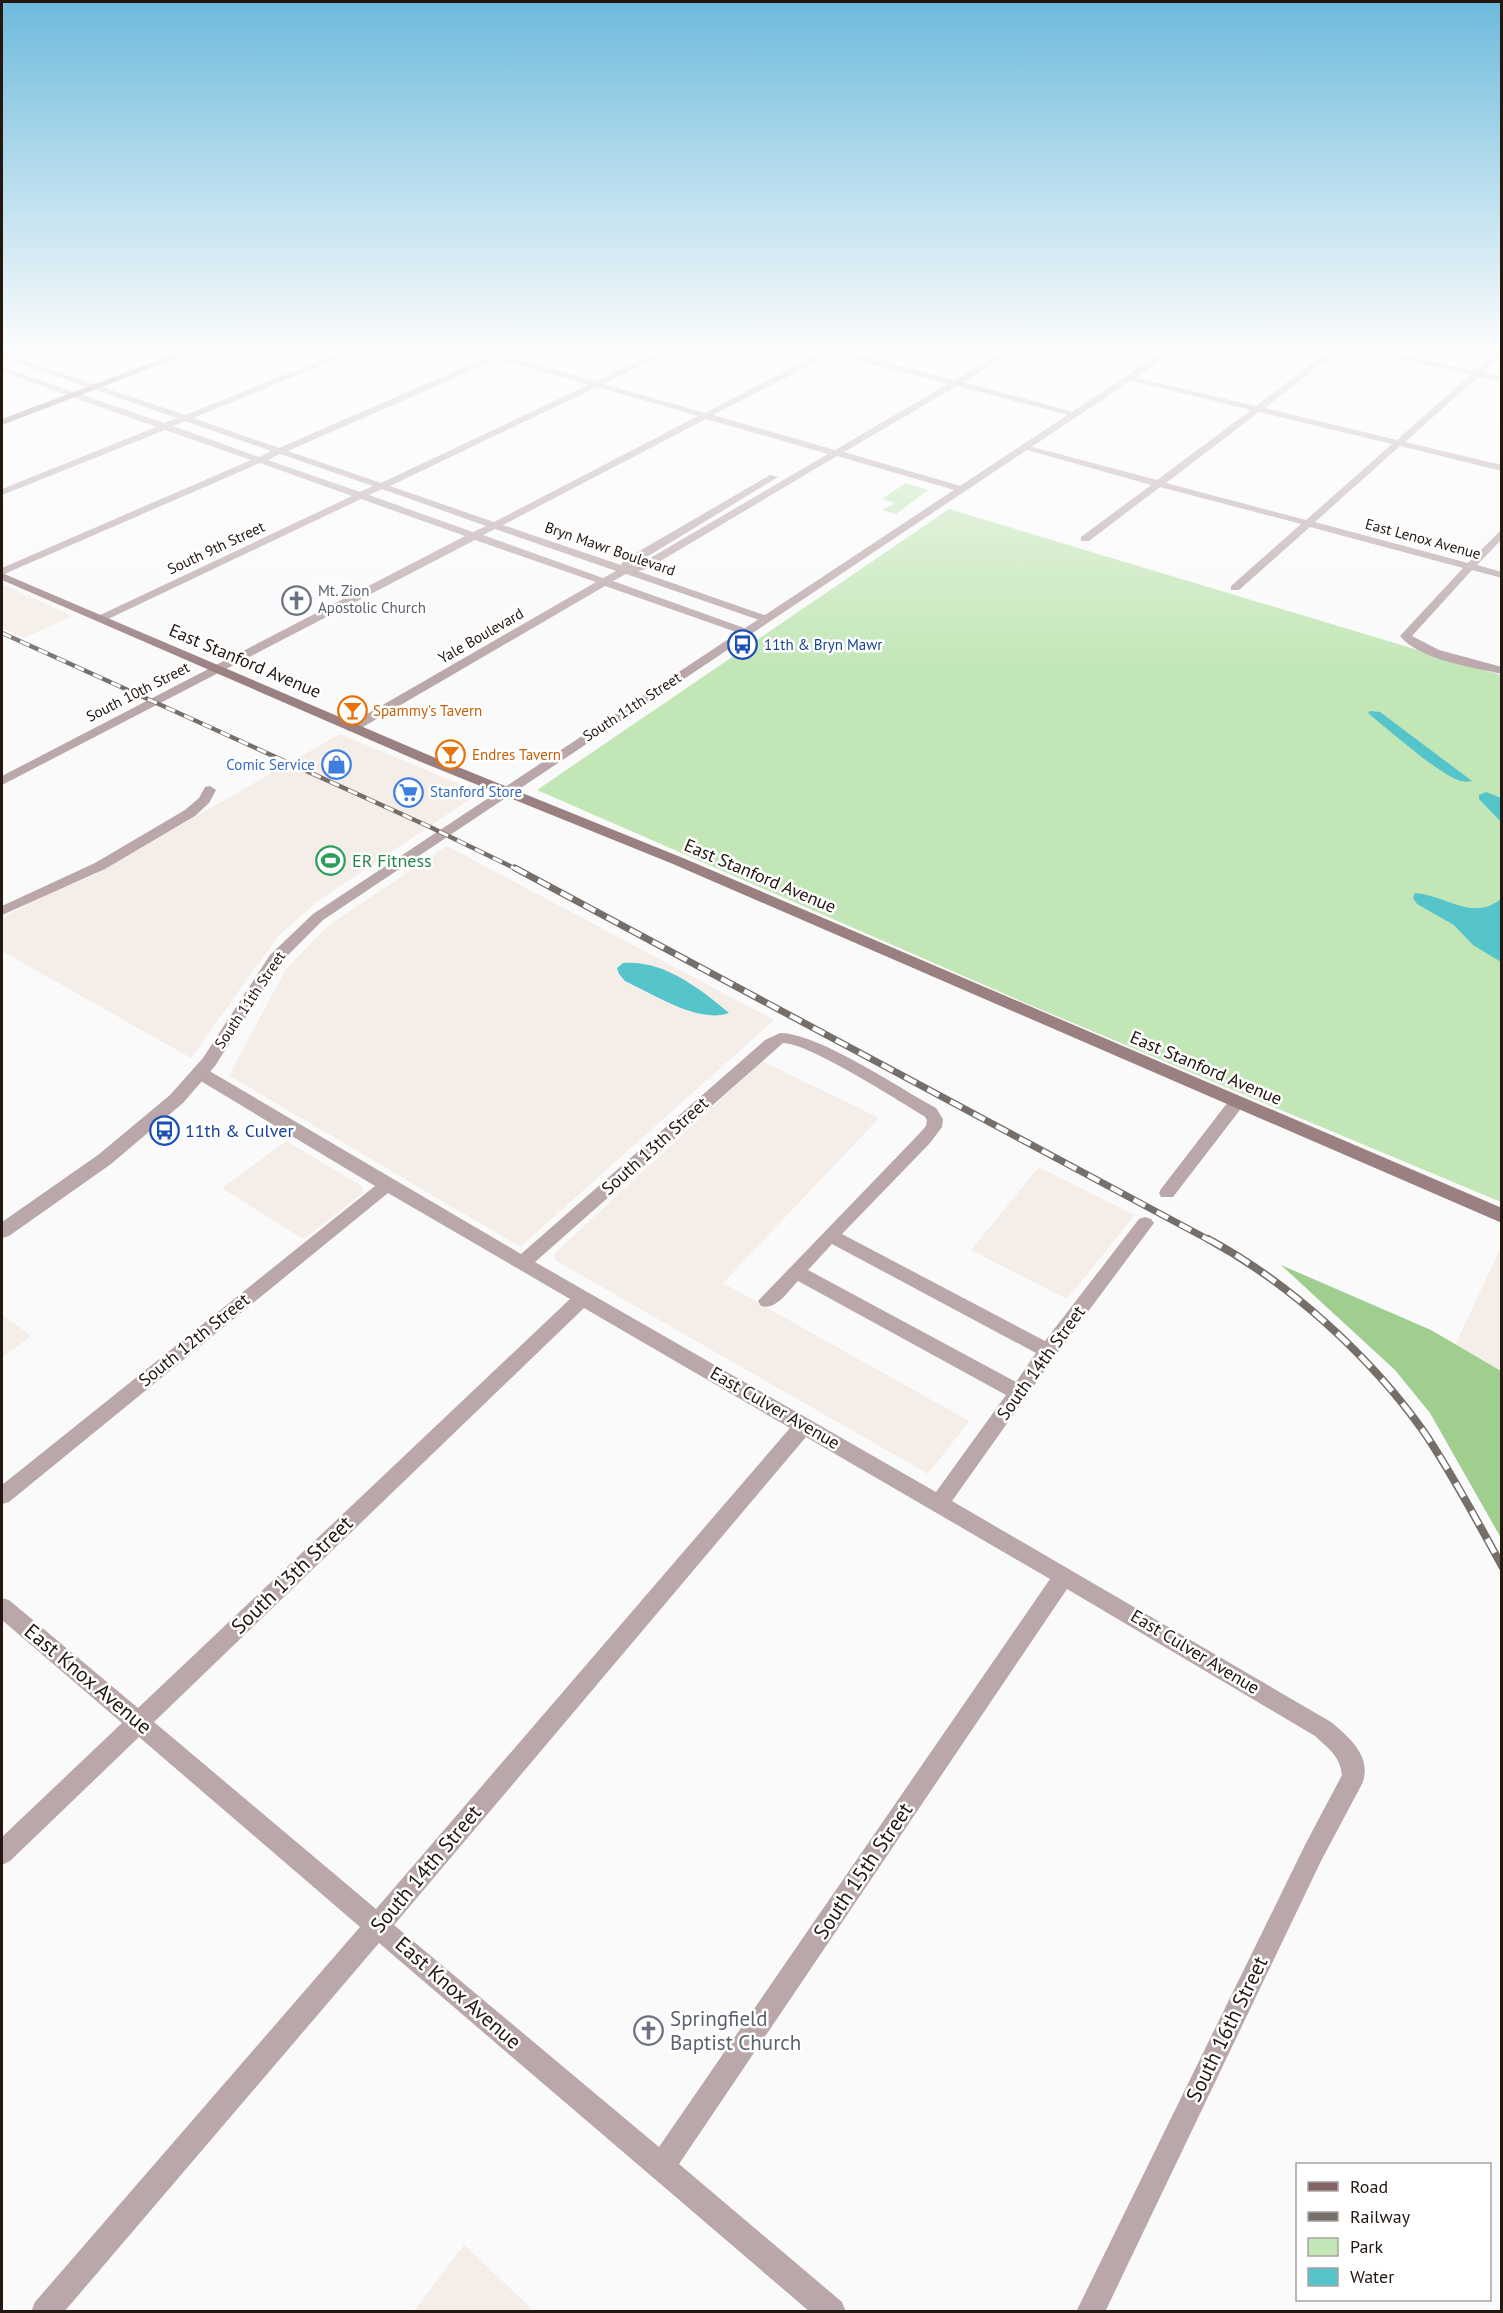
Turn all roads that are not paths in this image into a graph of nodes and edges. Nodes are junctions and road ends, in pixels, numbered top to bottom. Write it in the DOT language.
graph roads {
  1 [pos="89,457"];
  2 [pos="252,457"];
  3 [pos="267,457"];
  4 [pos="297,457"];
  5 [pos="443,457"];
  6 [pos="627,457"];
  7 [pos="829,457"];
  8 [pos="850,457"];
  9 [pos="1010,457"];
  10 [pos="1058,457"];
  11 [pos="1195,457"];
  12 [pos="1382,457"];
  13 [pos="1456,457"];
  14 [pos="261,460"];
  15 [pos="1502,468"];
  16 [pos="780,473"];
  17 [pos="1160,484"];
  18 [pos="381,486"];
  19 [pos="961,489"];
  20 [pos="2,492"];
  21 [pos="362,496"];
  22 [pos="1308,523"];
  23 [pos="496,525"];
  24 [pos="1502,532"];
  25 [pos="476,536"];
  26 [pos="1085,539"];
  27 [pos="1470,567"];
  28 [pos="625,570"];
  29 [pos="2,574"];
  30 [pos="1502,575"];
  31 [pos="605,582"];
  32 [pos="1235,588"];
  33 [pos="100,619"];
  34 [pos="766,619"];
  35 [pos="746,632"];
  36 [pos="217,670"];
  37 [pos="1502,671"];
  38 [pos="352,728"];
  39 [pos="2,781"];
  40 [pos="210,790"];
  41 [pos="504,792"];
  42 [pos="2,911"];
  43 [pos="200,1073"];
  44 [pos="1236,1102"];
  45 [pos="387,1185"];
  46 [pos="1167,1193"];
  47 [pos="1502,1216"];
  48 [pos="1145,1223"];
  49 [pos="2,1231"];
  50 [pos="831,1236"];
  51 [pos="523,1263"];
  52 [pos="797,1272"];
  53 [pos="584,1297"];
  54 [pos="767,1300"];
  55 [pos="1048,1351"];
  56 [pos="1018,1392"];
  57 [pos="804,1425"];
  58 [pos="2,1496"];
  59 [pos="939,1504"];
  60 [pos="1064,1576"];
  61 [pos="2,1606"];
  62 [pos="139,1721"];
  63 [pos="1345,1748"];
  64 [pos="2,1853"];
  65 [pos="378,1925"];
  66 [pos="661,2167"];
  67 [pos="45,2312"];
  68 [pos="832,2312"];
  69 [pos="1090,2312"];
  1 -- 20 [label="street"];
  2 -- 14 [label="street, Bryn Mawr Boulevard"];
  3 -- 14 [label="street"];
  4 -- 18 [label="street, Bryn Mawr Boulevard"];
  5 -- 18 [label="street, South 9th Street"];
  6 -- 23 [label="street, South 10th Street"];
  7 -- 28 [label="street, Yale Boulevard"];
  8 -- 19 [label="street"];
  9 -- 19 [label="street, South 11th Street"];
  10 -- 17 [label="street, East Lenox Avenue"];
  11 -- 17 [label="street"];
  12 -- 22 [label="street"];
  13 -- 15 [label="street"];
  14 -- 21 [label="street, Bryn Mawr Boulevard"];
  14 -- 29 [label="street"];
  16 -- 28 [label="street, Yale Boulevard"];
  17 -- 22 [label="street, East Lenox Avenue"];
  17 -- 26 [label="street"];
  18 -- 21 [label="street, South 9th Street"];
  18 -- 23 [label="street, Bryn Mawr Boulevard"];
  19 -- 34 [label="street, South 11th Street"];
  21 -- 25 [label="street, Bryn Mawr Boulevard"];
  21 -- 33 [label="street, South 9th Street"];
  22 -- 27 [label="street, East Lenox Avenue"];
  22 -- 32 [label="street"];
  23 -- 25 [label="street, South 10th Street"];
  23 -- 28 [label="street, Bryn Mawr Boulevard"];
  24 -- 27 [label="street"];
  25 -- 31 [label="street, Bryn Mawr Boulevard"];
  25 -- 36 [label="street, South 10th Street"];
  27 -- 30 [label="street, East Lenox Avenue"];
  27 -- 37 [label="street"];
  28 -- 31 [label="street, Yale Boulevard"];
  28 -- 34 [label="street, Bryn Mawr Boulevard"];
  29 -- 33 [label="main road, East Stanford Avenue"];
  31 -- 35 [label="street, Bryn Mawr Boulevard"];
  31 -- 38 [label="street, Yale Boulevard"];
  33 -- 36 [label="main road, East Stanford Avenue"];
  34 -- 35 [label="street, South 11th Street"];
  35 -- 41 [label="street, South 11th Street"];
  36 -- 38 [label="main road, East Stanford Avenue"];
  36 -- 39 [label="street, South 10th Street"];
  38 -- 41 [label="main road, East Stanford Avenue"];
  40 -- 42 [label="street"];
  41 -- 43 [label="street, South 11th Street"];
  41 -- 44 [label="main road, East Stanford Avenue"];
  43 -- 45 [label="street, East Culver Avenue"];
  43 -- 49 [label="street, South 11th Street"];
  44 -- 46 [label="street"];
  44 -- 47 [label="main road, East Stanford Avenue"];
  45 -- 51 [label="street, East Culver Avenue"];
  45 -- 58 [label="street, South 12th Street"];
  48 -- 55 [label="street, South 14th Street"];
  50 -- 51 [label="street, South 13th Street"];
  50 -- 52 [label="street"];
  50 -- 55 [label="street"];
  51 -- 53 [label="street, East Culver Avenue"];
  52 -- 54 [label="street"];
  52 -- 56 [label="street"];
  53 -- 57 [label="street, East Culver Avenue"];
  53 -- 62 [label="street, South 13th Street"];
  55 -- 56 [label="street, South 14th Street"];
  56 -- 59 [label="street, South 14th Street"];
  57 -- 59 [label="street, East Culver Avenue"];
  57 -- 65 [label="street, South 14th Street"];
  59 -- 60 [label="street, East Culver Avenue"];
  60 -- 63 [label="street, East Culver Avenue"];
  60 -- 66 [label="street, South 15th Street"];
  61 -- 62 [label="street, East Knox Avenue"];
  62 -- 64 [label="street, South 13th Street"];
  62 -- 65 [label="street, East Knox Avenue"];
  63 -- 69 [label="street, South 16th Street"];
  65 -- 66 [label="street, East Knox Avenue"];
  65 -- 67 [label="street, South 14th Street"];
  66 -- 68 [label="street, East Knox Avenue"];
}
